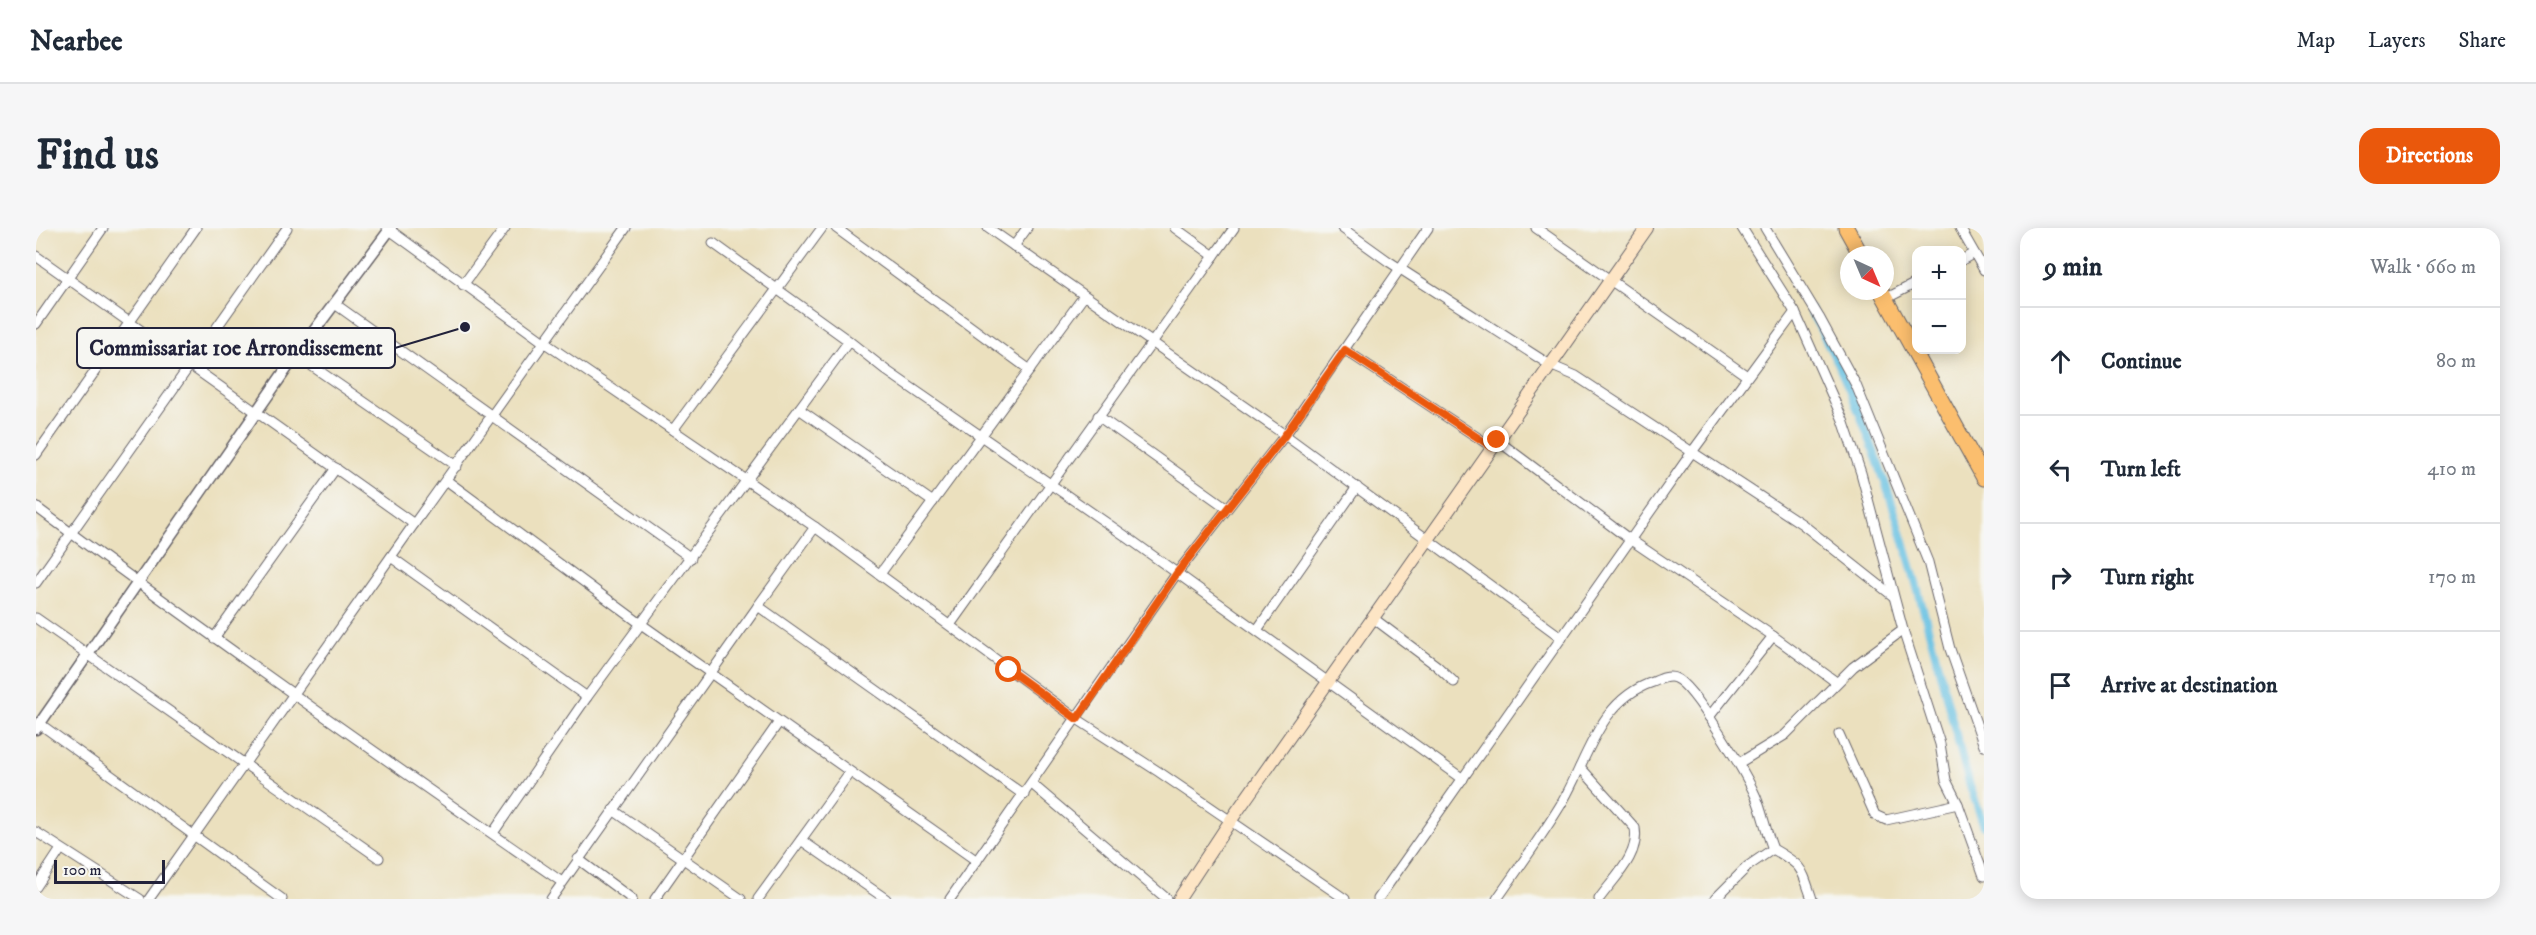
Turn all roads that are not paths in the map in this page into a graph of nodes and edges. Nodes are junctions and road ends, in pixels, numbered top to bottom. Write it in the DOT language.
graph roads {
  1 [pos="103,228"];
  2 [pos="196,228"];
  3 [pos="287,228"];
  4 [pos="505,228"];
  5 [pos="626,228"];
  6 [pos="822,228"];
  7 [pos="836,228"];
  8 [pos="988,228"];
  9 [pos="1027,228"];
  10 [pos="1175,228"];
  11 [pos="1234,228"];
  12 [pos="1342,228"];
  13 [pos="1428,228"];
  14 [pos="1536,228"];
  15 [pos="1647,228"];
  16 [pos="1742,228"];
  17 [pos="1765,228"];
  18 [pos="1846,228"];
  19 [pos="1960,228"];
  20 [pos="389,229"];
  21 [pos="713,243"];
  22 [pos="1014,246"];
  23 [pos="1856,246"];
  24 [pos="1974,253"];
  25 [pos="36,256"];
  26 [pos="1214,256"];
  27 [pos="1966,258"];
  28 [pos="1400,268"];
  29 [pos="1984,270"];
  30 [pos="68,279"];
  31 [pos="1610,281"];
  32 [pos="463,285"];
  33 [pos="1912,285"];
  34 [pos="778,289"];
  35 [pos="1894,291"];
  36 [pos="1084,296"];
  37 [pos="1886,300"];
  38 [pos="334,304"];
  39 [pos="1795,312"];
  40 [pos="129,323"];
  41 [pos="36,324"];
  42 [pos="849,341"];
  43 [pos="545,343"];
  44 [pos="1150,343"];
  45 [pos="1345,350"];
  46 [pos="296,355"];
  47 [pos="190,365"];
  48 [pos="1550,365"];
  49 [pos="1030,370"];
  50 [pos="1747,376"];
  51 [pos="799,409"];
  52 [pos="257,412"];
  53 [pos="492,416"];
  54 [pos="1098,416"];
  55 [pos="673,430"];
  56 [pos="1285,435"];
  57 [pos="982,437"];
  58 [pos="1495,444"];
  59 [pos="1692,452"];
  60 [pos="36,455"];
  61 [pos="457,466"];
  62 [pos="336,468"];
  63 [pos="1984,478"];
  64 [pos="446,480"];
  65 [pos="746,482"];
  66 [pos="1050,484"];
  67 [pos="1357,487"];
  68 [pos="933,502"];
  69 [pos="36,507"];
  70 [pos="1227,508"];
  71 [pos="414,524"];
  72 [pos="815,527"];
  73 [pos="71,533"];
  74 [pos="1428,539"];
  75 [pos="1631,540"];
  76 [pos="391,557"];
  77 [pos="691,558"];
  78 [pos="1177,573"];
  79 [pos="880,574"];
  80 [pos="36,583"];
  81 [pos="137,584"];
  82 [pos="1893,596"];
  83 [pos="758,606"];
  84 [pos="36,618"];
  85 [pos="1373,618"];
  86 [pos="641,624"];
  87 [pos="950,625"];
  88 [pos="1257,630"];
  89 [pos="1903,630"];
  90 [pos="1773,636"];
  91 [pos="214,638"];
  92 [pos="1562,638"];
  93 [pos="89,655"];
  94 [pos="711,672"];
  95 [pos="1329,682"];
  96 [pos="1454,682"];
  97 [pos="1836,682"];
  98 [pos="294,695"];
  99 [pos="587,697"];
  100 [pos="1709,717"];
  101 [pos="1077,719"];
  102 [pos="779,722"];
  103 [pos="38,727"];
  104 [pos="1839,734"];
  105 [pos="1984,746"];
  106 [pos="1739,763"];
  107 [pos="244,764"];
  108 [pos="1580,767"];
  109 [pos="850,772"];
  110 [pos="1463,779"];
  111 [pos="1032,784"];
  112 [pos="1023,795"];
  113 [pos="1958,804"];
  114 [pos="613,810"];
  115 [pos="1231,820"];
  116 [pos="36,832"];
  117 [pos="493,833"];
  118 [pos="192,836"];
  119 [pos="801,840"];
  120 [pos="61,849"];
  121 [pos="1773,849"];
  122 [pos="379,858"];
  123 [pos="579,859"];
  124 [pos="683,859"];
  125 [pos="977,861"];
  126 [pos="1984,876"];
  127 [pos="562,882"];
  128 [pos="36,887"];
  129 [pos="140,899"];
  130 [pos="149,899"];
  131 [pos="282,899"];
  132 [pos="550,899"];
  133 [pos="632,899"];
  134 [pos="655,899"];
  135 [pos="741,899"];
  136 [pos="758,899"];
  137 [pos="886,899"];
  138 [pos="950,899"];
  139 [pos="1167,899"];
  140 [pos="1179,899"];
  141 [pos="1345,899"];
  142 [pos="1378,899"];
  143 [pos="1497,899"];
  144 [pos="1599,899"];
  145 [pos="1715,899"];
  146 [pos="1812,899"];
  1 -- 30 [label="street"];
  2 -- 40 [label="street"];
  3 -- 47 [label="street"];
  4 -- 32 [label="street"];
  5 -- 43 [label="street"];
  6 -- 34 [label="street"];
  7 -- 49 [label="street"];
  8 -- 22 [label="street"];
  9 -- 22 [label="street"];
  10 -- 26 [label="street"];
  11 -- 26 [label="street"];
  12 -- 28 [label="street"];
  13 -- 28 [label="street"];
  14 -- 31 [label="street"];
  15 -- 31 [label="main road"];
  16 -- 39 [label="street"];
  17 -- 105 [label="street"];
  18 -- 23 [label="highway"];
  19 -- 24 [label="street"];
  20 -- 32 [label="street"];
  20 -- 38 [label="street"];
  21 -- 34 [label="street"];
  22 -- 36 [label="street"];
  24 -- 27 [label="street"];
  24 -- 29 [label="street"];
  25 -- 30 [label="street"];
  26 -- 44 [label="street"];
  28 -- 45 [label="street"];
  28 -- 48 [label="street"];
  30 -- 40 [label="street"];
  30 -- 41 [label="street"];
  31 -- 48 [label="main road"];
  31 -- 50 [label="street"];
  32 -- 43 [label="street"];
  33 -- 35 [label="street"];
  34 -- 42 [label="street"];
  34 -- 55 [label="street"];
  36 -- 44 [label="street"];
  36 -- 49 [label="street"];
  37 -- 63 [label="highway"];
  38 -- 46 [label="street"];
  38 -- 53 [label="street"];
  39 -- 50 [label="street"];
  39 -- 82 [label="street"];
  40 -- 47 [label="street"];
  40 -- 60 [label="street"];
  42 -- 51 [label="street"];
  42 -- 57 [label="street"];
  43 -- 53 [label="street"];
  43 -- 55 [label="street"];
  44 -- 54 [label="street"];
  44 -- 56 [label="street"];
  45 -- 56 [label="street"];
  45 -- 58 [label="street"];
  46 -- 52 [label="street"];
  46 -- 61 [label="street"];
  47 -- 52 [label="street"];
  47 -- 73 [label="street"];
  48 -- 58 [label="main road"];
  48 -- 59 [label="street"];
  49 -- 57 [label="street"];
  50 -- 59 [label="street"];
  51 -- 65 [label="street"];
  51 -- 68 [label="street"];
  52 -- 62 [label="street"];
  52 -- 81 [label="street"];
  53 -- 61 [label="street"];
  53 -- 77 [label="street"];
  54 -- 66 [label="street"];
  54 -- 70 [label="street"];
  55 -- 65 [label="street"];
  56 -- 67 [label="street"];
  56 -- 70 [label="street"];
  57 -- 66 [label="street"];
  57 -- 68 [label="street"];
  58 -- 74 [label="main road"];
  58 -- 75 [label="street"];
  59 -- 75 [label="street"];
  59 -- 82 [label="street"];
  61 -- 64 [label="street"];
  62 -- 71 [label="street"];
  62 -- 91 [label="street"];
  64 -- 71 [label="street"];
  64 -- 86 [label="street"];
  65 -- 72 [label="street"];
  65 -- 77 [label="street"];
  66 -- 78 [label="street"];
  66 -- 87 [label="street"];
  67 -- 74 [label="street"];
  67 -- 88 [label="street"];
  68 -- 79 [label="street"];
  69 -- 73 [label="street"];
  70 -- 78 [label="street"];
  71 -- 76 [label="street"];
  72 -- 79 [label="street"];
  72 -- 83 [label="street"];
  73 -- 80 [label="street"];
  73 -- 81 [label="street"];
  74 -- 85 [label="main road"];
  74 -- 92 [label="street"];
  75 -- 90 [label="street"];
  75 -- 92 [label="street"];
  76 -- 98 [label="street"];
  76 -- 99 [label="street"];
  77 -- 86 [label="street"];
  78 -- 88 [label="street"];
  78 -- 101 [label="street"];
  79 -- 87 [label="street"];
  81 -- 91 [label="street"];
  81 -- 93 [label="street"];
  82 -- 89 [label="street"];
  83 -- 94 [label="street"];
  83 -- 112 [label="street"];
  84 -- 93 [label="street"];
  85 -- 95 [label="main road"];
  85 -- 96 [label="street"];
  86 -- 94 [label="street"];
  86 -- 99 [label="street"];
  87 -- 101 [label="street"];
  88 -- 95 [label="street"];
  89 -- 97 [label="street"];
  89 -- 113 [label="street"];
  90 -- 97 [label="street"];
  90 -- 100 [label="street"];
  91 -- 98 [label="street"];
  92 -- 110 [label="street"];
  93 -- 103 [label="street"];
  93 -- 107 [label="street"];
  94 -- 102 [label="street"];
  94 -- 114 [label="street"];
  95 -- 110 [label="street"];
  95 -- 115 [label="main road"];
  97 -- 106 [label="street"];
  98 -- 107 [label="street"];
  98 -- 117 [label="street"];
  99 -- 117 [label="street"];
  100 -- 106 [label="street"];
  100 -- 108 [label="street"];
  101 -- 111 [label="street"];
  101 -- 115 [label="street"];
  102 -- 109 [label="street"];
  102 -- 124 [label="street"];
  103 -- 118 [label="street"];
  104 -- 113 [label="street"];
  106 -- 121 [label="street"];
  107 -- 118 [label="street"];
  107 -- 122 [label="street"];
  108 -- 143 [label="street"];
  108 -- 144 [label="street"];
  109 -- 119 [label="street"];
  109 -- 125 [label="street"];
  110 -- 142 [label="street"];
  111 -- 112 [label="street"];
  111 -- 139 [label="street"];
  112 -- 125 [label="street"];
  113 -- 126 [label="street"];
  114 -- 123 [label="street"];
  114 -- 124 [label="street"];
  115 -- 140 [label="main road"];
  115 -- 141 [label="street"];
  116 -- 120 [label="street"];
  117 -- 127 [label="street"];
  118 -- 130 [label="street"];
  118 -- 131 [label="street"];
  119 -- 136 [label="street"];
  119 -- 137 [label="street"];
  120 -- 128 [label="street"];
  120 -- 129 [label="street"];
  121 -- 145 [label="street"];
  121 -- 146 [label="street"];
  123 -- 127 [label="street"];
  123 -- 133 [label="street"];
  124 -- 134 [label="street"];
  124 -- 135 [label="street"];
  125 -- 138 [label="street"];
  127 -- 132 [label="street"];
}
